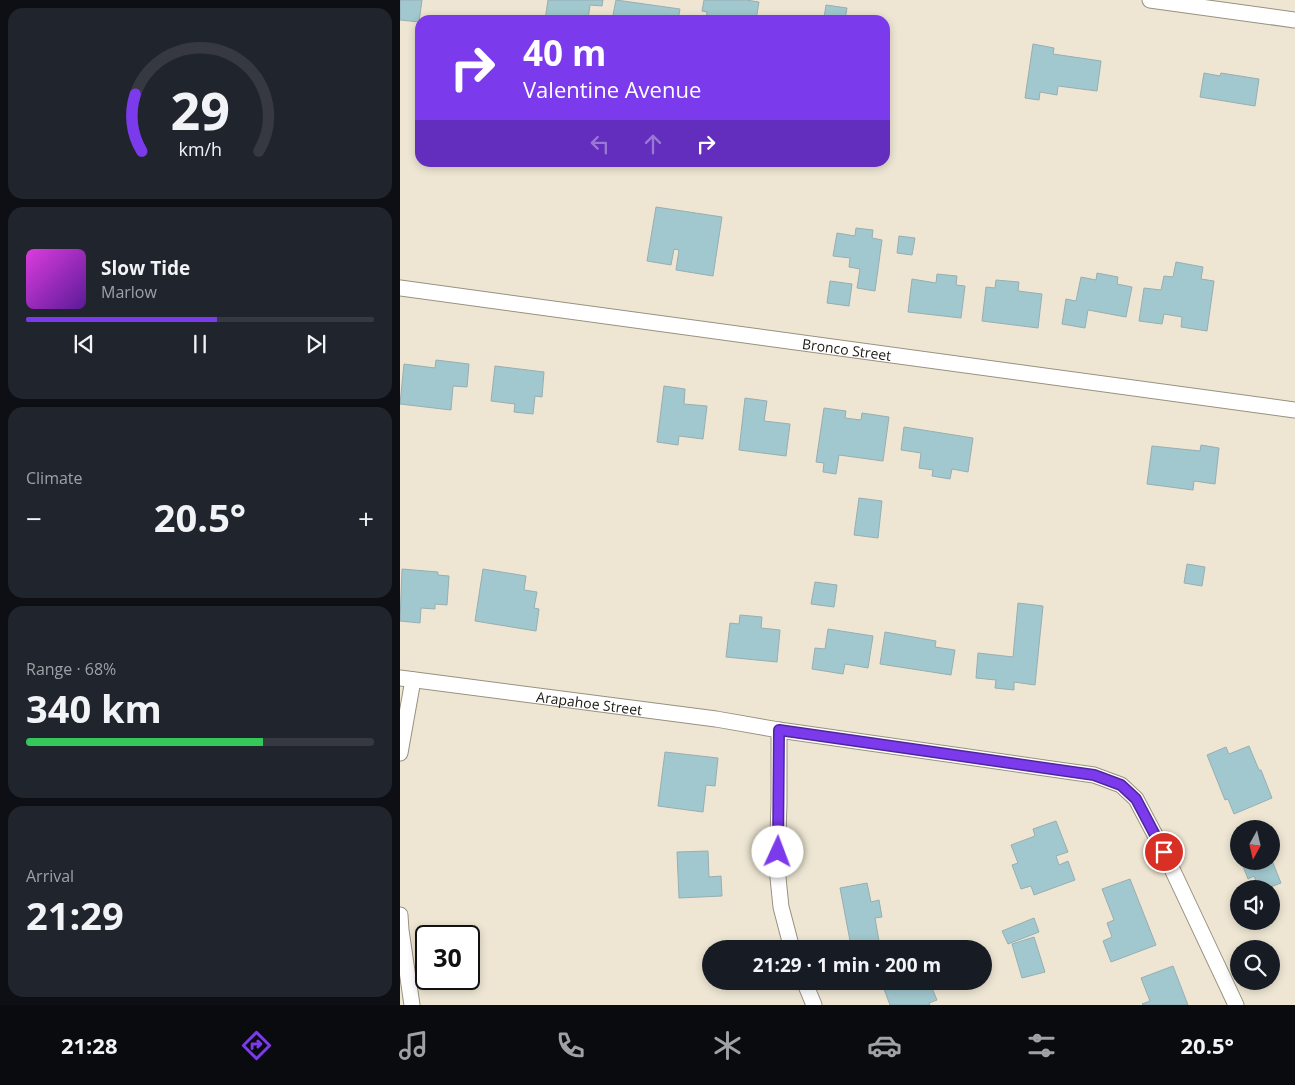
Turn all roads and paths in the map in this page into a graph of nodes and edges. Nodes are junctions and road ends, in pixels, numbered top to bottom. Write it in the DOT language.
graph roads {
  1 [pos="1150,0"];
  2 [pos="1295,20"];
  3 [pos="400,288"];
  4 [pos="1295,410"];
  5 [pos="406,679"];
  6 [pos="779,730"];
  7 [pos="400,753"];
  8 [pos="400,915"];
  9 [pos="790,940"];
  10 [pos="808,990"];
  11 [pos="412,1005"];
  12 [pos="814,1005"];
  13 [pos="1236,1005"];
  1 -- 2 [label="street"];
  3 -- 4 [label="street, Bronco Street"];
  5 -- 6 [label="street, Arapahoe Street"];
  5 -- 7 [label="street"];
  6 -- 9 [label="street"];
  6 -- 13 [label="street, Arapahoe Street"];
  8 -- 11 [label="street"];
  10 -- 12 [label="street"];
}
